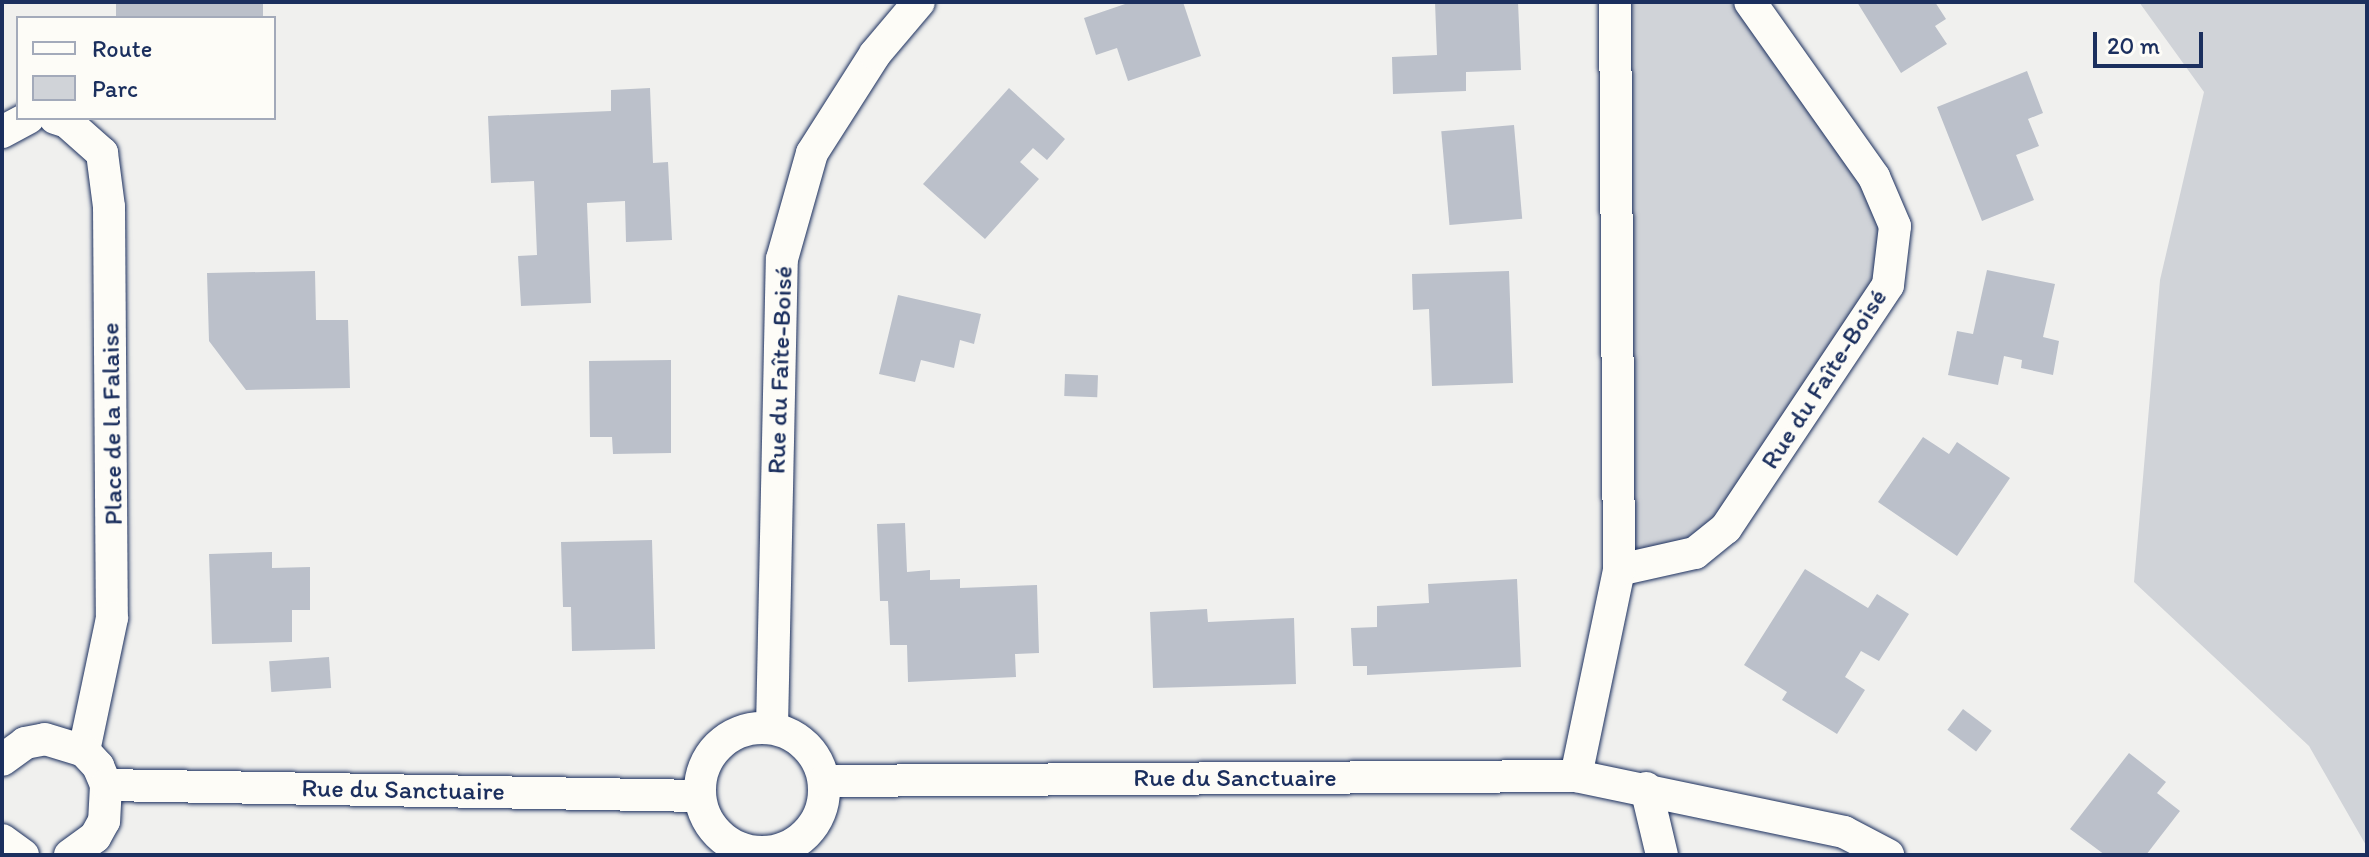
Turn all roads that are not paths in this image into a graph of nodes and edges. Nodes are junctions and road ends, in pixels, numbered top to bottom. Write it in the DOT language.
graph roads {
  1 [pos="919,2"];
  2 [pos="1615,2"];
  3 [pos="1750,2"];
  4 [pos="24,120"];
  5 [pos="61,120"];
  6 [pos="2,132"];
  7 [pos="1619,570"];
  8 [pos="772,728"];
  9 [pos="4,748"];
  10 [pos="84,751"];
  11 [pos="1576,776"];
  12 [pos="824,781"];
  13 [pos="106,785"];
  14 [pos="1646,788"];
  15 [pos="700,796"];
  16 [pos="2,840"];
  17 [pos="763,854"];
  18 [pos="23,855"];
  19 [pos="70,855"];
  20 [pos="1662,855"];
  21 [pos="1888,855"];
  1 -- 8 [label="street, Rue du Faîte-Boisé"];
  2 -- 7 [label="street"];
  3 -- 7 [label="street, Rue du Faîte-Boisé"];
  4 -- 6 [label="street"];
  5 -- 10 [label="street, Place de la Falaise"];
  7 -- 11 [label="street"];
  8 -- 12 [label="street"];
  8 -- 15 [label="street"];
  9 -- 10 [label="street"];
  10 -- 13 [label="street"];
  11 -- 12 [label="street, Rue du Sanctuaire"];
  11 -- 14 [label="street, Rue du Sanctuaire"];
  12 -- 17 [label="street"];
  13 -- 15 [label="street, Rue du Sanctuaire"];
  13 -- 19 [label="street"];
  14 -- 20 [label="street"];
  14 -- 21 [label="street, Rue du Sanctuaire"];
  15 -- 17 [label="street"];
  16 -- 18 [label="street"];
}
